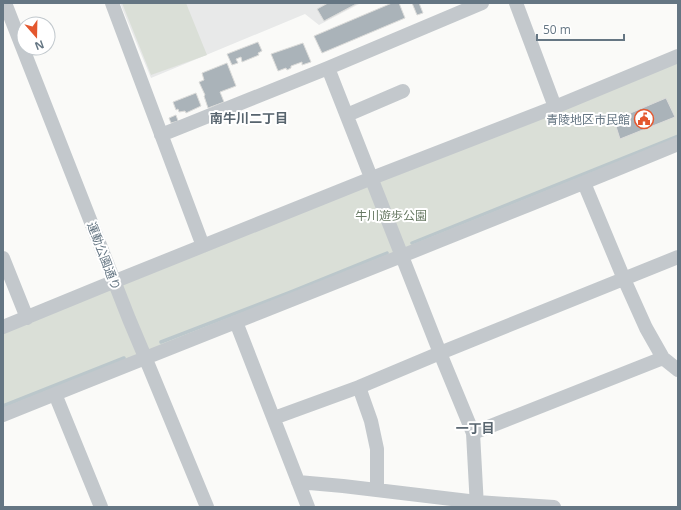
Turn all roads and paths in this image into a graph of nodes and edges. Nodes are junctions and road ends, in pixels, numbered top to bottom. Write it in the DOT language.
graph roads {
  1 [pos="5,3"];
  2 [pos="112,3"];
  3 [pos="482,3"];
  4 [pos="516,3"];
  5 [pos="678,56"];
  6 [pos="328,68"];
  7 [pos="403,91"];
  8 [pos="555,107"];
  9 [pos="347,115"];
  10 [pos="161,135"];
  11 [pos="678,144"];
  12 [pos="372,178"];
  13 [pos="584,183"];
  14 [pos="203,246"];
  15 [pos="401,255"];
  16 [pos="678,257"];
  17 [pos="3,258"];
  18 [pos="624,279"];
  19 [pos="114,282"];
  20 [pos="27,318"];
  21 [pos="236,322"];
  22 [pos="3,327"];
  23 [pos="440,353"];
  24 [pos="145,357"];
  25 [pos="663,358"];
  26 [pos="678,370"];
  27 [pos="359,387"];
  28 [pos="55,394"];
  29 [pos="3,415"];
  30 [pos="274,418"];
  31 [pos="473,433"];
  32 [pos="298,482"];
  33 [pos="377,490"];
  34 [pos="477,504"];
  35 [pos="101,507"];
  36 [pos="207,507"];
  37 [pos="308,507"];
  38 [pos="554,507"];
  1 -- 19 [label="street, 運動公園通り"];
  2 -- 10 [label="street"];
  3 -- 6 [label="street"];
  4 -- 8 [label="street"];
  5 -- 8 [label="street"];
  6 -- 9 [label="street"];
  6 -- 10 [label="street"];
  7 -- 9 [label="street"];
  8 -- 12 [label="street"];
  9 -- 12 [label="street"];
  10 -- 14 [label="street"];
  11 -- 13 [label="street"];
  12 -- 14 [label="street"];
  12 -- 15 [label="street"];
  13 -- 15 [label="street"];
  13 -- 18 [label="street"];
  14 -- 19 [label="street"];
  15 -- 21 [label="street"];
  15 -- 23 [label="street"];
  16 -- 18 [label="street"];
  17 -- 20 [label="street"];
  18 -- 23 [label="street"];
  18 -- 25 [label="street"];
  19 -- 20 [label="street"];
  19 -- 24 [label="street, 運動公園通り"];
  20 -- 22 [label="street"];
  21 -- 24 [label="street"];
  21 -- 30 [label="street"];
  23 -- 27 [label="street"];
  23 -- 31 [label="street"];
  24 -- 28 [label="street"];
  24 -- 36 [label="street, 運動公園通り"];
  25 -- 26 [label="street"];
  25 -- 31 [label="street"];
  27 -- 30 [label="street"];
  27 -- 33 [label="street"];
  28 -- 29 [label="street"];
  28 -- 35 [label="street"];
  30 -- 32 [label="street"];
  31 -- 34 [label="street"];
  32 -- 33 [label="street"];
  32 -- 37 [label="street"];
  33 -- 34 [label="street"];
  34 -- 38 [label="street"];
}
